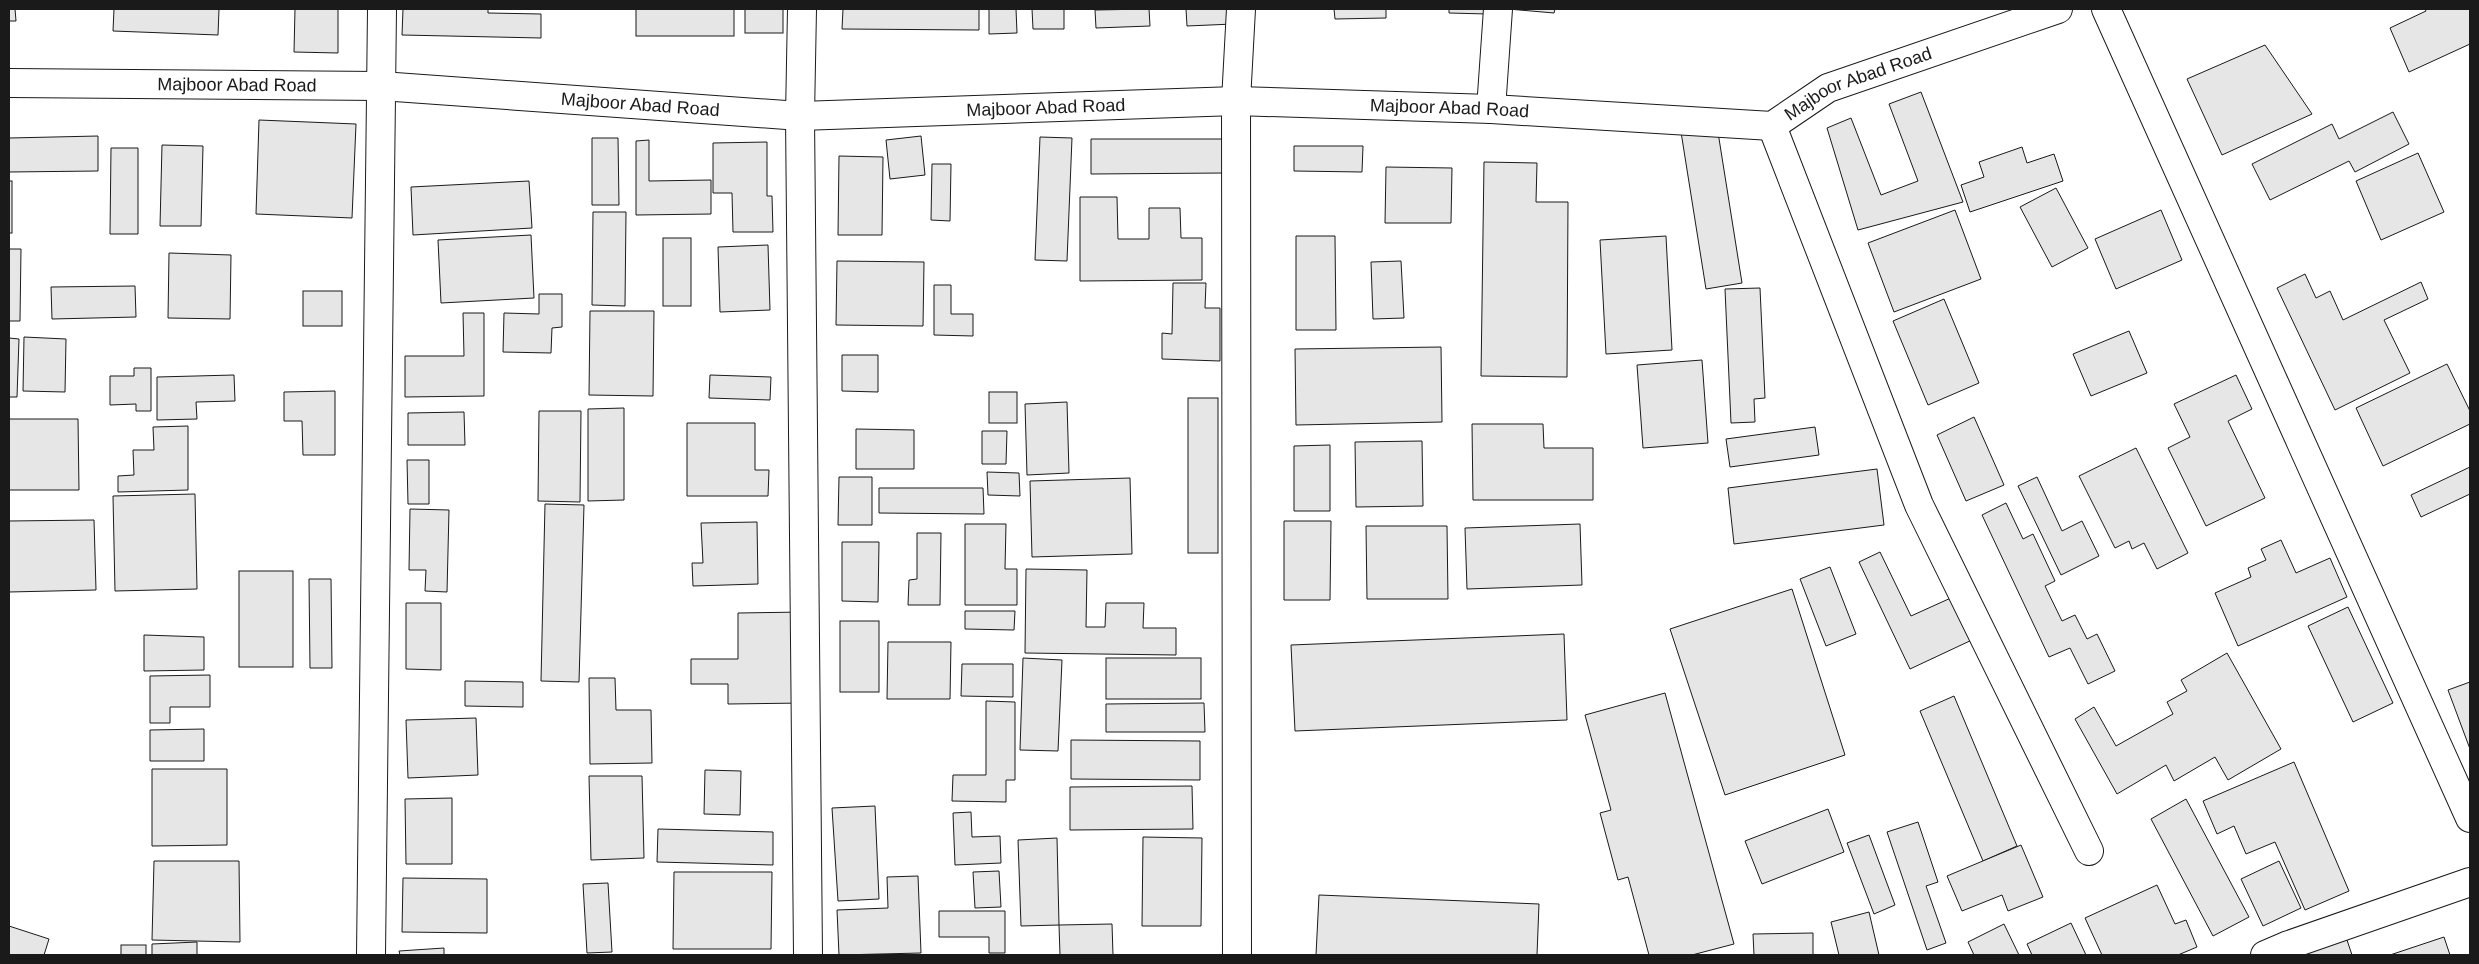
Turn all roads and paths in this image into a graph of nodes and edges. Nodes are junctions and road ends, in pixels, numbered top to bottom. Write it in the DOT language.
graph roads {
  1 [pos="382,9"];
  2 [pos="802,9"];
  3 [pos="1240,9"];
  4 [pos="1498,9"];
  5 [pos="2058,9"];
  6 [pos="2106,9"];
  7 [pos="9,83"];
  8 [pos="381,86"];
  9 [pos="1236,100"];
  10 [pos="1491,109"];
  11 [pos="800,116"];
  12 [pos="1772,126"];
  13 [pos="2470,818"];
  14 [pos="2090,851"];
  15 [pos="2470,882"];
  16 [pos="371,955"];
  17 [pos="808,955"];
  18 [pos="1237,955"];
  19 [pos="2265,955"];
  1 -- 8 [label="street"];
  2 -- 11 [label="street"];
  3 -- 9 [label="street"];
  4 -- 10 [label="street"];
  5 -- 12 [label="street, Majboor Abad Road"];
  6 -- 13 [label="street"];
  7 -- 8 [label="street, Majboor Abad Road"];
  8 -- 11 [label="street, Majboor Abad Road"];
  8 -- 16 [label="street"];
  9 -- 10 [label="street, Majboor Abad Road"];
  9 -- 11 [label="street, Majboor Abad Road"];
  9 -- 18 [label="street"];
  10 -- 12 [label="street, Majboor Abad Road"];
  11 -- 17 [label="street"];
  12 -- 14 [label="street"];
  15 -- 19 [label="street"];
}
